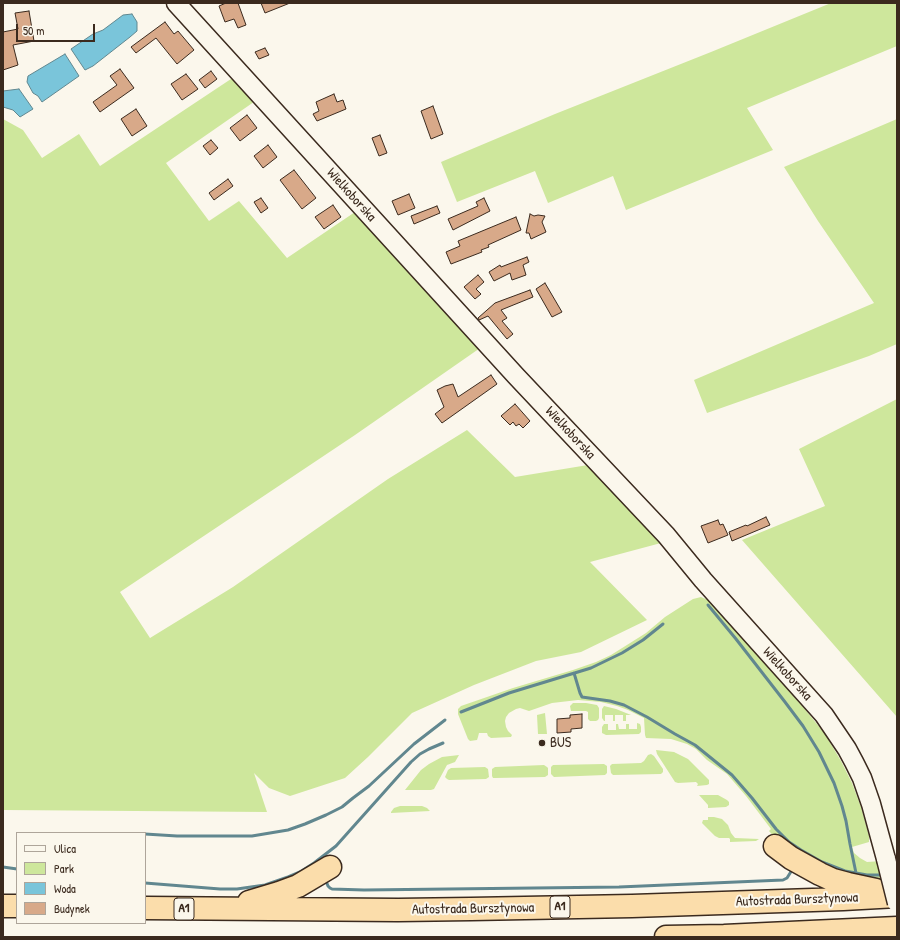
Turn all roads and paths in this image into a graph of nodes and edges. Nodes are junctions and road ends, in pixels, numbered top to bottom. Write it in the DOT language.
graph roads {
  1 [pos="176,3"];
  2 [pos="775,846"];
  3 [pos="330,868"];
  4 [pos="897,894"];
  5 [pos="897,903"];
  6 [pos="3,906"];
  7 [pos="16,906"];
  8 [pos="146,908"];
  9 [pos="223,909"];
  10 [pos="897,928"];
  11 [pos="897,933"];
  12 [pos="666,937"];
  13 [pos="874,937"];
  1 -- 5 [label="street, Wielkoborska, bridge"];
  2 -- 4 [label="highway"];
  3 -- 9 [label="highway"];
  4 -- 9 [label="highway, Autostrada Bursztynowa / A1"];
  6 -- 7 [label="highway"];
  8 -- 9 [label="highway, Autostrada Bursztynowa / A1"];
  10 -- 12 [label="highway"];
  11 -- 13 [label="highway"];
}
